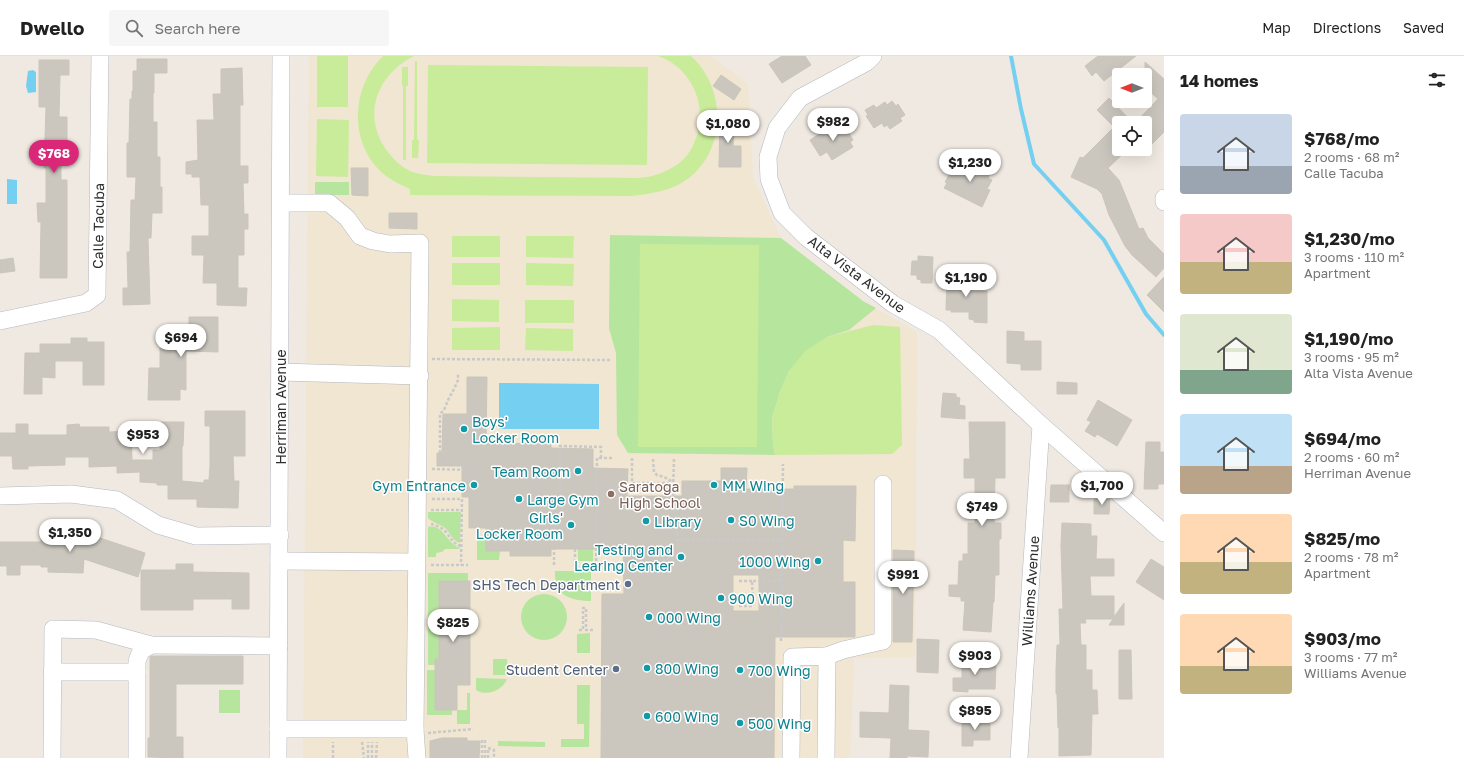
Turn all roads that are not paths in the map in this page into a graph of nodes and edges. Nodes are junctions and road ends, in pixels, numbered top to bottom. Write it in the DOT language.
graph roads {
  1 [pos="100,56"];
  2 [pos="281,56"];
  3 [pos="873,56"];
  4 [pos="1164,198"];
  5 [pos="1164,202"];
  6 [pos="281,203"];
  7 [pos="0,320"];
  8 [pos="280,372"];
  9 [pos="420,376"];
  10 [pos="1041,425"];
  11 [pos="883,484"];
  12 [pos="0,496"];
  13 [pos="1164,534"];
  14 [pos="280,535"];
  15 [pos="280,561"];
  16 [pos="421,563"];
  17 [pos="150,645"];
  18 [pos="279,646"];
  19 [pos="827,656"];
  20 [pos="52,672"];
  21 [pos="137,672"];
  22 [pos="278,729"];
  23 [pos="420,731"];
  24 [pos="52,758"];
  25 [pos="137,758"];
  26 [pos="278,758"];
  27 [pos="417,758"];
  28 [pos="791,758"];
  29 [pos="826,758"];
  30 [pos="1019,758"];
  1 -- 7 [label="street, Calle Tacuba"];
  2 -- 6 [label="street, Herriman Avenue"];
  3 -- 10 [label="street, Alta Vista Avenue"];
  4 -- 5 [label="street"];
  6 -- 8 [label="street, Herriman Avenue"];
  6 -- 9 [label="street"];
  8 -- 9 [label="street"];
  8 -- 14 [label="street, Herriman Avenue"];
  9 -- 16 [label="street"];
  10 -- 13 [label="street, Alta Vista Avenue"];
  10 -- 30 [label="street, Williams Avenue"];
  11 -- 19 [label="street"];
  12 -- 14 [label="street"];
  14 -- 15 [label="street, Herriman Avenue"];
  15 -- 16 [label="street"];
  15 -- 18 [label="street, Herriman Avenue"];
  16 -- 23 [label="street"];
  17 -- 18 [label="street"];
  17 -- 20 [label="street"];
  17 -- 21 [label="street"];
  18 -- 22 [label="street, Herriman Avenue"];
  19 -- 28 [label="street"];
  19 -- 29 [label="street"];
  20 -- 21 [label="street"];
  20 -- 24 [label="street"];
  21 -- 25 [label="street"];
  22 -- 23 [label="street"];
  22 -- 26 [label="street, Herriman Avenue"];
  23 -- 27 [label="street"];
}
